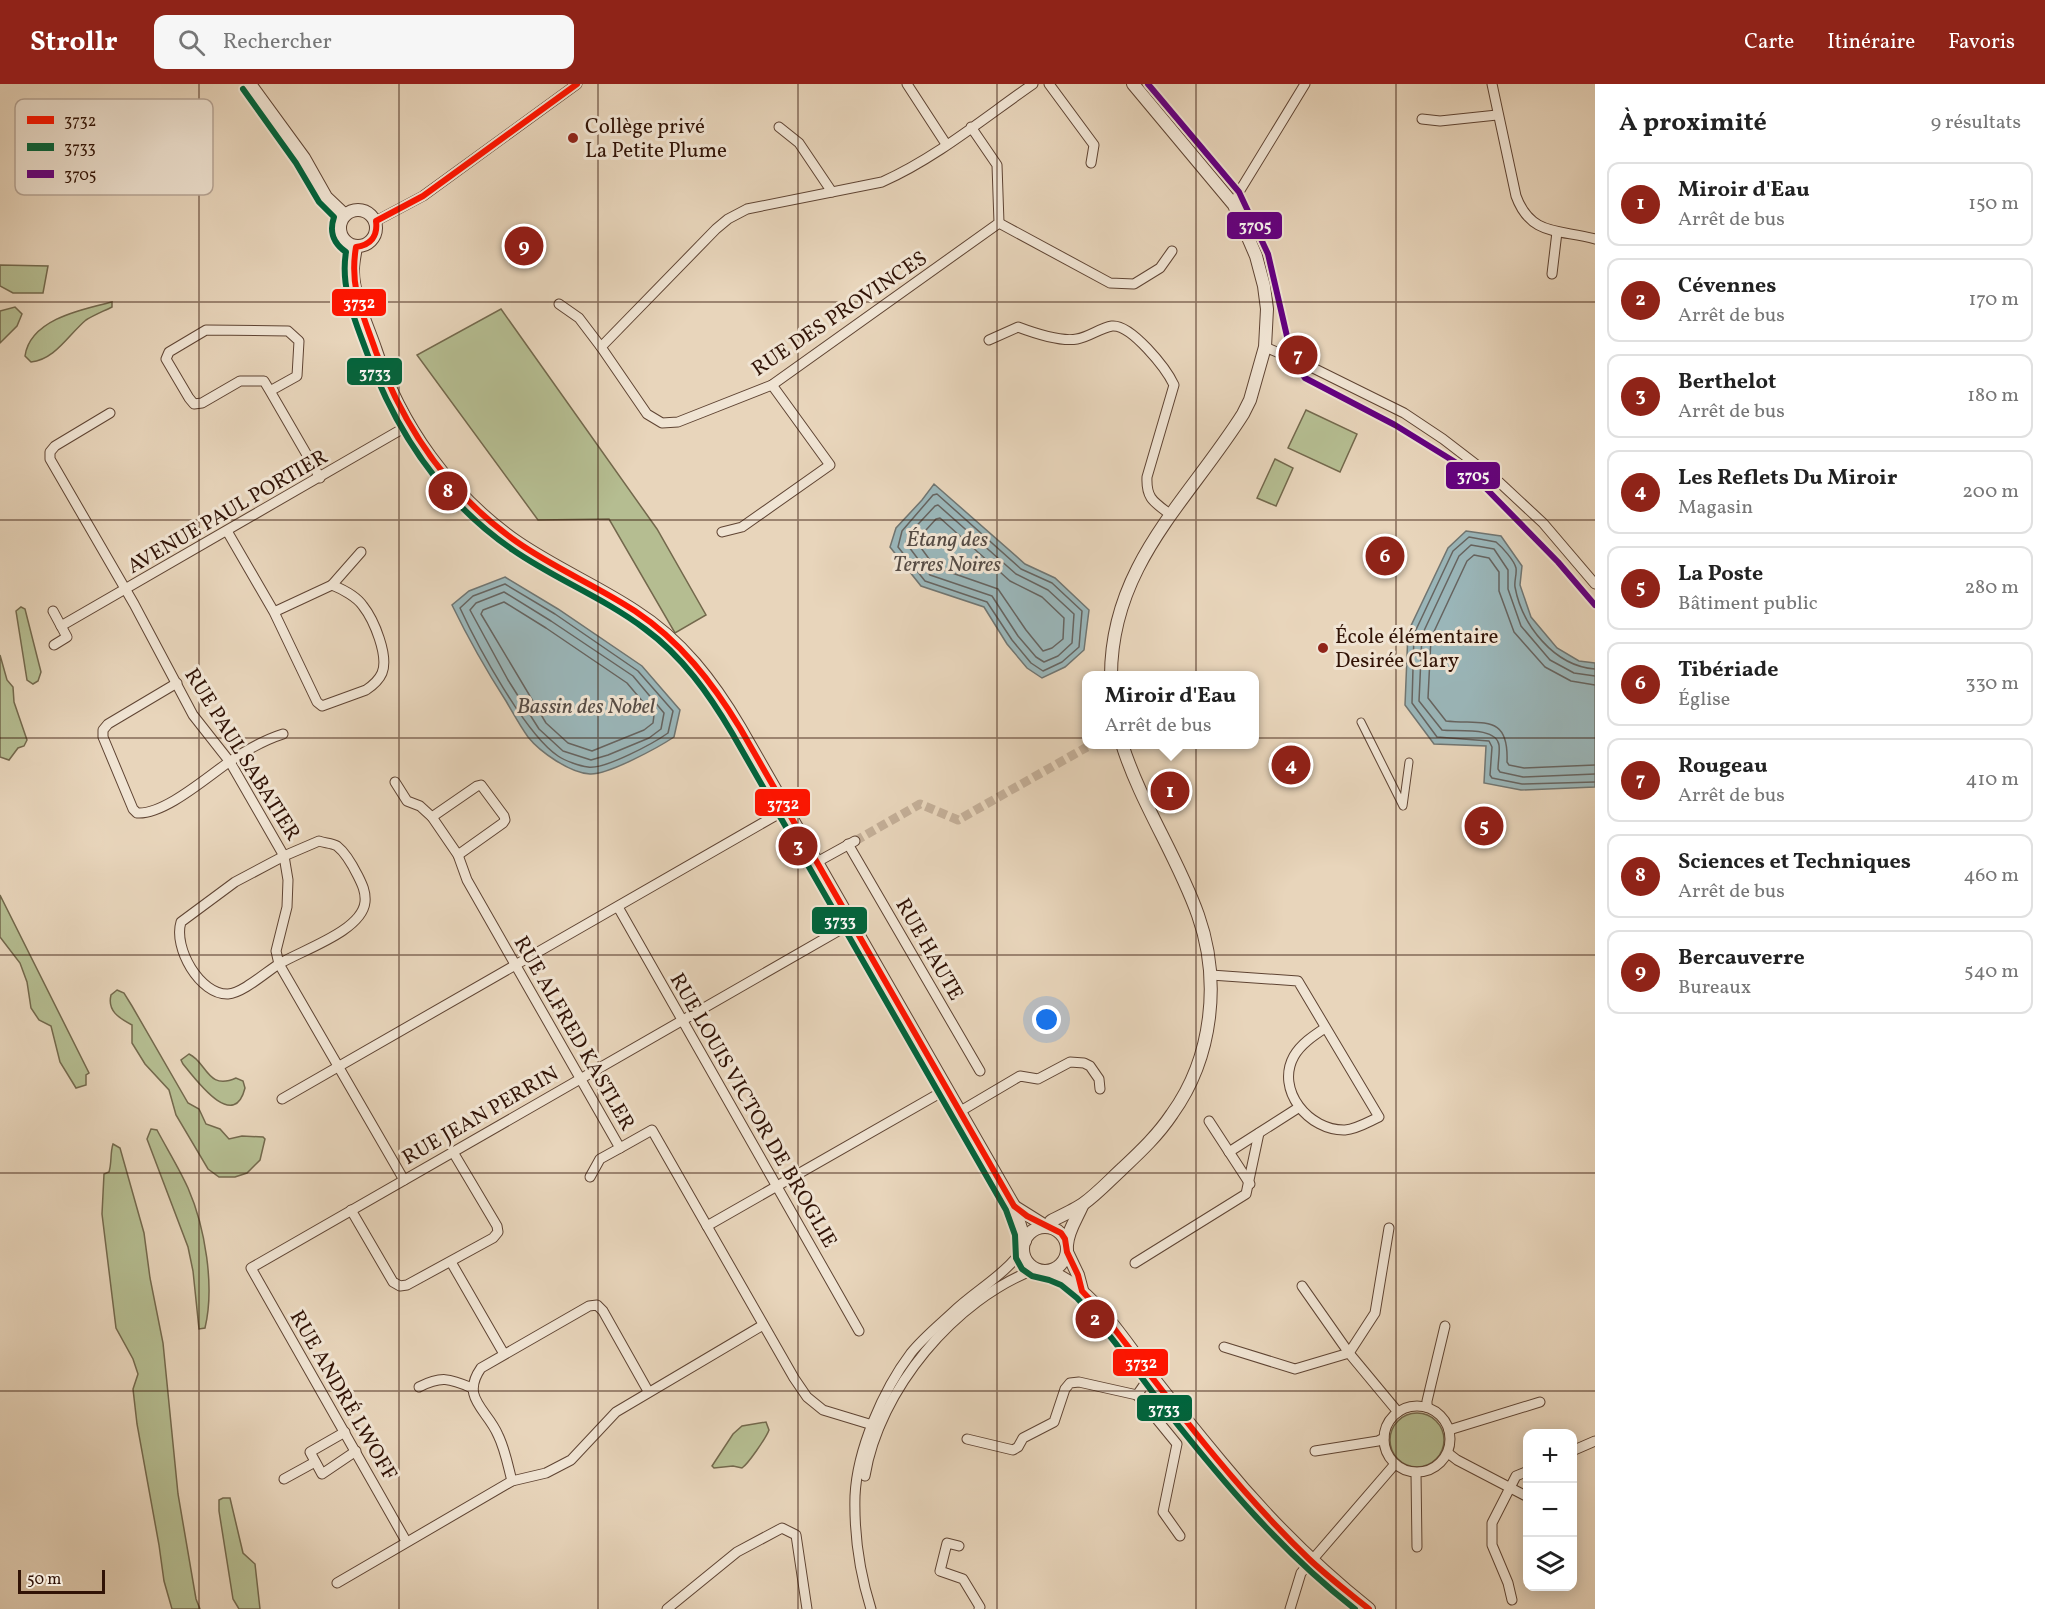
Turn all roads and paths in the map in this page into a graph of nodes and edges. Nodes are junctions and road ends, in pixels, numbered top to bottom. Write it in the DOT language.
graph roads {
  1 [pos="250,84"];
  2 [pos="577,84"];
  3 [pos="907,84"];
  4 [pos="1033,84"];
  5 [pos="1048,84"];
  6 [pos="1133,84"];
  7 [pos="1305,84"];
  8 [pos="1492,84"];
  9 [pos="1497,115"];
  10 [pos="1422,119"];
  11 [pos="779,127"];
  12 [pos="971,127"];
  13 [pos="946,144"];
  14 [pos="1091,163"];
  15 [pos="832,192"];
  16 [pos="1234,205"];
  17 [pos="345,215"];
  18 [pos="376,221"];
  19 [pos="999,223"];
  20 [pos="1557,232"];
  21 [pos="1595,239"];
  22 [pos="356,247"];
  23 [pos="1173,250"];
  24 [pos="1552,274"];
  25 [pos="560,304"];
  26 [pos="989,340"];
  27 [pos="601,347"];
  28 [pos="1265,347"];
  29 [pos="772,385"];
  30 [pos="270,391"];
  31 [pos="110,413"];
  32 [pos="409,426"];
  33 [pos="320,478"];
  34 [pos="1171,515"];
  35 [pos="227,531"];
  36 [pos="722,532"];
  37 [pos="361,552"];
  38 [pos="1595,584"];
  39 [pos="328,587"];
  40 [pos="125,589"];
  41 [pos="53,611"];
  42 [pos="274,612"];
  43 [pos="61,626"];
  44 [pos="54,645"];
  45 [pos="1111,671"];
  46 [pos="177,684"];
  47 [pos="1361,722"];
  48 [pos="283,734"];
  49 [pos="1124,749"];
  50 [pos="230,762"];
  51 [pos="1409,762"];
  52 [pos="394,782"];
  53 [pos="787,809"];
  54 [pos="432,818"];
  55 [pos="458,855"];
  56 [pos="285,856"];
  57 [pos="817,862"];
  58 [pos="618,907"];
  59 [pos="852,923"];
  60 [pos="279,964"];
  61 [pos="515,965"];
  62 [pos="1211,975"];
  63 [pos="683,1021"];
  64 [pos="1325,1029"];
  65 [pos="339,1066"];
  66 [pos="980,1071"];
  67 [pos="581,1078"];
  68 [pos="947,1089"];
  69 [pos="1100,1089"];
  70 [pos="282,1099"];
  71 [pos="1298,1108"];
  72 [pos="959,1112"];
  73 [pos="1209,1121"];
  74 [pos="1259,1133"];
  75 [pos="620,1148"];
  76 [pos="453,1152"];
  77 [pos="1229,1152"];
  78 [pos="590,1177"];
  79 [pos="404,1180"];
  80 [pos="1250,1184"];
  81 [pos="777,1186"];
  82 [pos="1014,1206"];
  83 [pos="1082,1206"];
  84 [pos="351,1210"];
  85 [pos="708,1226"];
  86 [pos="1048,1227"];
  87 [pos="1389,1228"];
  88 [pos="1024,1244"];
  89 [pos="1067,1249"];
  90 [pos="451,1262"];
  91 [pos="1135,1263"];
  92 [pos="251,1268"];
  93 [pos="1036,1269"];
  94 [pos="1049,1271"];
  95 [pos="1302,1286"];
  96 [pos="1082,1291"];
  97 [pos="763,1325"];
  98 [pos="1445,1326"];
  99 [pos="860,1331"];
  100 [pos="1224,1347"];
  101 [pos="1349,1353"];
  102 [pos="504,1354"];
  103 [pos="1151,1375"];
  104 [pos="419,1387"];
  105 [pos="472,1388"];
  106 [pos="648,1391"];
  107 [pos="1137,1395"];
  108 [pos="1540,1402"];
  109 [pos="1427,1407"];
  110 [pos="1398,1412"];
  111 [pos="876,1426"];
  112 [pos="1449,1430"];
  113 [pos="345,1432"];
  114 [pos="1384,1438"];
  115 [pos="967,1439"];
  116 [pos="1595,1441"];
  117 [pos="1577,1449"];
  118 [pos="356,1451"];
  119 [pos="1315,1451"];
  120 [pos="1448,1454"];
  121 [pos="315,1462"];
  122 [pos="1395,1464"];
  123 [pos="1416,1473"];
  124 [pos="1523,1473"];
  125 [pos="284,1479"];
  126 [pos="512,1481"];
  127 [pos="1510,1488"];
  128 [pos="1523,1495"];
  129 [pos="1180,1536"];
  130 [pos="406,1541"];
  131 [pos="959,1546"];
  132 [pos="1417,1547"];
  133 [pos="1311,1561"];
  134 [pos="337,1583"];
  135 [pos="1512,1600"];
  136 [pos="980,1608"];
  137 [pos="667,1609"];
  138 [pos="807,1609"];
  139 [pos="872,1609"];
  140 [pos="990,1609"];
  141 [pos="1290,1609"];
  142 [pos="1370,1609"];
  1 -- 17 [label="street"];
  2 -- 18 [label="street"];
  3 -- 13 [label="street"];
  4 -- 12 [label="street"];
  5 -- 14 [label="street"];
  6 -- 16 [label="street"];
  7 -- 16 [label="street"];
  8 -- 9 [label="street"];
  9 -- 10 [label="street"];
  9 -- 20 [label="street"];
  11 -- 15 [label="street"];
  12 -- 13 [label="street"];
  12 -- 19 [label="street"];
  13 -- 15 [label="street"];
  15 -- 27 [label="street"];
  16 -- 28 [label="street"];
  17 -- 18 [label="street"];
  17 -- 22 [label="street"];
  18 -- 22 [label="street"];
  19 -- 23 [label="street"];
  19 -- 29 [label="street, RUE DES PROVINCES"];
  20 -- 21 [label="street"];
  20 -- 24 [label="street"];
  22 -- 32 [label="street"];
  25 -- 27 [label="street"];
  26 -- 34 [label="street"];
  27 -- 29 [label="street, RUE DES PROVINCES"];
  28 -- 34 [label="street"];
  28 -- 38 [label="street"];
  29 -- 36 [label="street"];
  30 -- 30 [label="street"];
  30 -- 33 [label="street"];
  31 -- 40 [label="street, RUE PAUL SABATIER"];
  32 -- 33 [label="street, AVENUE PAUL PORTIER"];
  32 -- 53 [label="street"];
  33 -- 35 [label="street, AVENUE PAUL PORTIER"];
  34 -- 45 [label="street"];
  35 -- 40 [label="street, AVENUE PAUL PORTIER"];
  35 -- 42 [label="street"];
  37 -- 39 [label="street"];
  39 -- 42 [label="street"];
  39 -- 42 [label="street"];
  40 -- 43 [label="street, AVENUE PAUL PORTIER"];
  40 -- 46 [label="street, RUE PAUL SABATIER"];
  41 -- 43 [label="street"];
  43 -- 44 [label="street"];
  46 -- 50 [label="street, RUE PAUL SABATIER"];
  46 -- 50 [label="street"];
  47 -- 51 [label="street"];
  48 -- 50 [label="street"];
  49 -- 62 [label="street"];
  50 -- 56 [label="street, RUE PAUL SABATIER"];
  52 -- 54 [label="street"];
  53 -- 57 [label="street"];
  53 -- 58 [label="street"];
  54 -- 55 [label="street, RUE ALFRED KASTLER"];
  54 -- 55 [label="street"];
  55 -- 61 [label="street, RUE ALFRED KASTLER"];
  56 -- 60 [label="street, RUE PAUL SABATIER"];
  56 -- 60 [label="street"];
  56 -- 60 [label="street"];
  57 -- 59 [label="street"];
  57 -- 66 [label="street, RUE HAUTE"];
  58 -- 61 [label="street"];
  58 -- 63 [label="street, RUE LOUIS VICTOR DE BROGLIE"];
  59 -- 63 [label="street, RUE JEAN PERRIN"];
  59 -- 68 [label="street"];
  60 -- 65 [label="street"];
  61 -- 65 [label="street"];
  61 -- 67 [label="street, RUE ALFRED KASTLER"];
  62 -- 64 [label="street"];
  62 -- 83 [label="street"];
  63 -- 67 [label="street, RUE JEAN PERRIN"];
  63 -- 81 [label="street, RUE LOUIS VICTOR DE BROGLIE"];
  64 -- 71 [label="street"];
  64 -- 71 [label="street"];
  65 -- 70 [label="street"];
  65 -- 79 [label="street"];
  67 -- 75 [label="street, RUE ALFRED KASTLER"];
  67 -- 76 [label="street, RUE JEAN PERRIN"];
  68 -- 72 [label="street"];
  68 -- 81 [label="street"];
  69 -- 72 [label="street"];
  71 -- 74 [label="street"];
  72 -- 82 [label="street"];
  73 -- 77 [label="street"];
  74 -- 77 [label="street"];
  74 -- 80 [label="street"];
  75 -- 78 [label="street"];
  75 -- 85 [label="street, RUE ALFRED KASTLER"];
  76 -- 79 [label="street, RUE JEAN PERRIN"];
  76 -- 90 [label="street"];
  77 -- 80 [label="street"];
  79 -- 84 [label="street, RUE JEAN PERRIN"];
  80 -- 91 [label="street"];
  81 -- 85 [label="street"];
  81 -- 99 [label="street, RUE LOUIS VICTOR DE BROGLIE"];
  82 -- 86 [label="street"];
  82 -- 88 [label="street"];
  83 -- 86 [label="street"];
  83 -- 89 [label="street"];
  84 -- 90 [label="street"];
  84 -- 92 [label="street, RUE JEAN PERRIN"];
  85 -- 97 [label="street, RUE ALFRED KASTLER"];
  86 -- 88 [label="street"];
  86 -- 89 [label="street"];
  87 -- 101 [label="street"];
  88 -- 93 [label="street"];
  88 -- 111 [label="street"];
  89 -- 94 [label="street"];
  89 -- 96 [label="street"];
  90 -- 102 [label="street"];
  92 -- 113 [label="street, RUE ANDRÉ LWOFF"];
  93 -- 94 [label="street"];
  93 -- 111 [label="street"];
  94 -- 96 [label="street"];
  95 -- 101 [label="street"];
  96 -- 103 [label="street"];
  97 -- 106 [label="street"];
  97 -- 111 [label="street, RUE ALFRED KASTLER"];
  98 -- 109 [label="street"];
  100 -- 101 [label="street"];
  101 -- 110 [label="street"];
  102 -- 105 [label="street"];
  102 -- 106 [label="street"];
  103 -- 107 [label="street"];
  103 -- 133 [label="street"];
  104 -- 105 [label="street"];
  105 -- 126 [label="street"];
  106 -- 126 [label="street"];
  107 -- 115 [label="street"];
  107 -- 129 [label="street"];
  108 -- 112 [label="street"];
  109 -- 110 [label="street"];
  109 -- 112 [label="street"];
  110 -- 114 [label="street"];
  111 -- 139 [label="street"];
  112 -- 120 [label="street"];
  113 -- 118 [label="street, RUE ANDRÉ LWOFF"];
  113 -- 121 [label="street"];
  114 -- 119 [label="street"];
  114 -- 122 [label="street"];
  116 -- 117 [label="street"];
  118 -- 121 [label="street"];
  118 -- 130 [label="street, RUE ANDRÉ LWOFF"];
  120 -- 123 [label="street"];
  120 -- 127 [label="street"];
  121 -- 125 [label="street"];
  122 -- 123 [label="street"];
  122 -- 133 [label="street"];
  123 -- 132 [label="street"];
  124 -- 127 [label="street"];
  126 -- 130 [label="street"];
  127 -- 128 [label="street"];
  127 -- 135 [label="street"];
  130 -- 134 [label="street"];
  131 -- 136 [label="street"];
  133 -- 141 [label="street"];
  133 -- 142 [label="street"];
  136 -- 140 [label="street"];
  137 -- 138 [label="street"];
}
